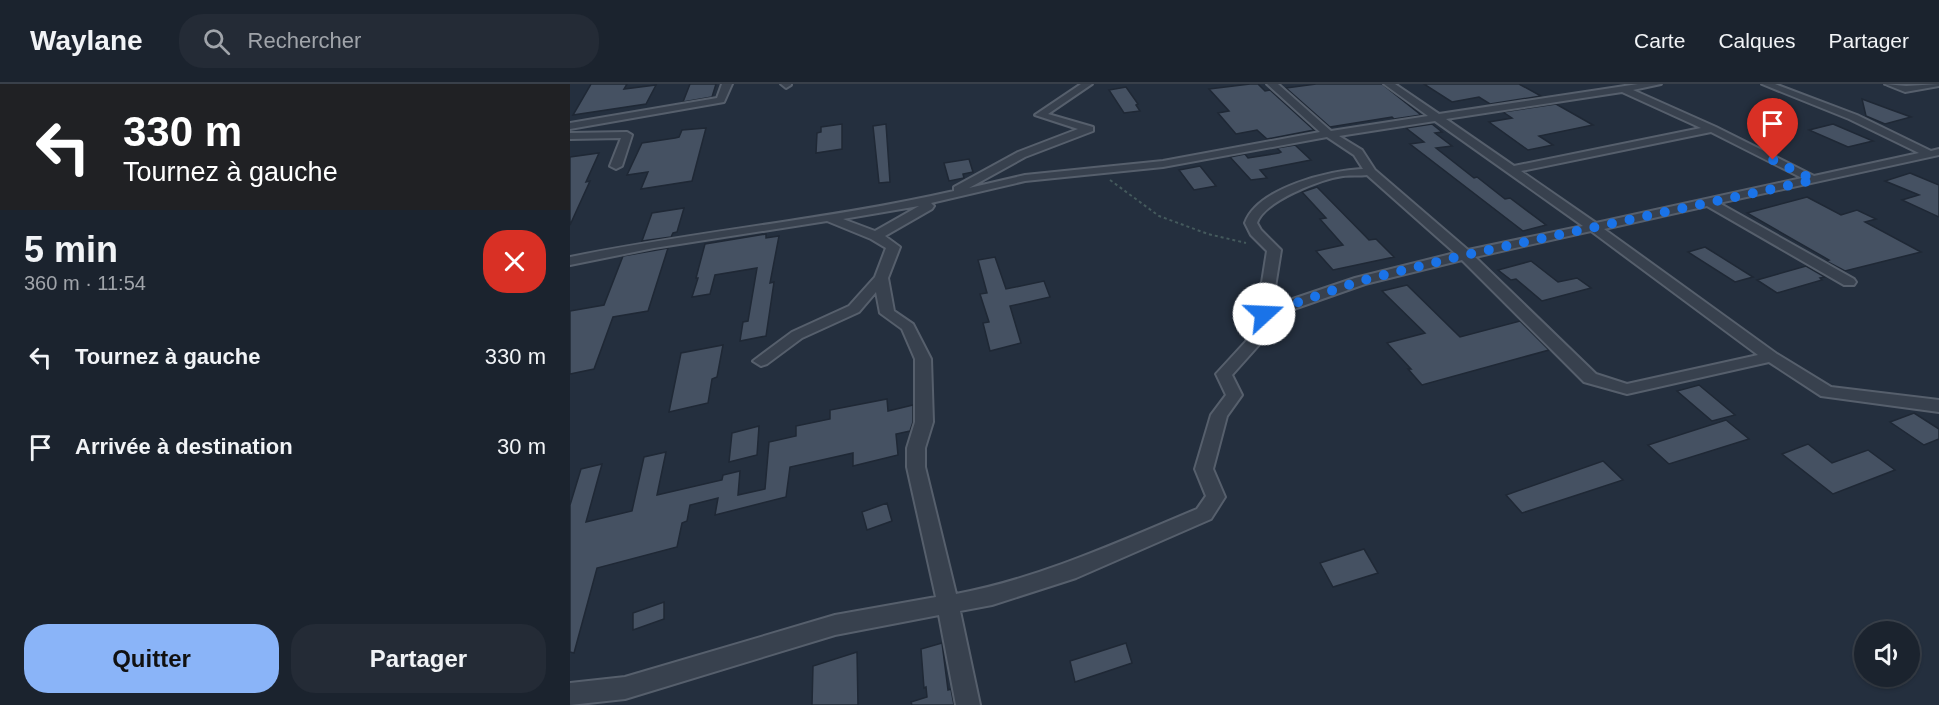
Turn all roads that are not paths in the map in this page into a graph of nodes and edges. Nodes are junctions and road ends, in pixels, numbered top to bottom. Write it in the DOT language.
graph roads {
  1 [pos="727,84"];
  2 [pos="1087,84"];
  3 [pos="1272,84"];
  4 [pos="1389,84"];
  5 [pos="1615,84"];
  6 [pos="1656,84"];
  7 [pos="1767,84"];
  8 [pos="1890,84"];
  9 [pos="1936,84"];
  10 [pos="1625,90"];
  11 [pos="1439,117"];
  12 [pos="570,126"];
  13 [pos="1712,129"];
  14 [pos="1329,134"];
  15 [pos="570,136"];
  16 [pos="1934,153"];
  17 [pos="616,166"];
  18 [pos="1512,171"];
  19 [pos="1370,172"];
  20 [pos="1814,180"];
  21 [pos="947,195"];
  22 [pos="1710,203"];
  23 [pos="830,218"];
  24 [pos="1595,228"];
  25 [pos="876,236"];
  26 [pos="1465,255"];
  27 [pos="570,261"];
  28 [pos="881,278"];
  29 [pos="1849,282"];
  30 [pos="1264,314"];
  31 [pos="1772,357"];
  32 [pos="761,361"];
  33 [pos="1939,406"];
  34 [pos="948,605"];
  35 [pos="570,694"];
  36 [pos="968,705"];
  1 -- 12 [label="street"];
  2 -- 21 [label="street"];
  3 -- 14 [label="street"];
  4 -- 11 [label="street"];
  5 -- 10 [label="street"];
  6 -- 10 [label="street"];
  7 -- 16 [label="street"];
  8 -- 9 [label="street"];
  10 -- 11 [label="street"];
  10 -- 13 [label="street"];
  11 -- 14 [label="street"];
  11 -- 18 [label="street"];
  13 -- 18 [label="street"];
  13 -- 20 [label="street"];
  14 -- 19 [label="street"];
  14 -- 21 [label="street"];
  15 -- 17 [label="street"];
  16 -- 20 [label="street"];
  18 -- 24 [label="street"];
  19 -- 26 [label="street"];
  19 -- 30 [label="street"];
  20 -- 22 [label="street"];
  21 -- 23 [label="street"];
  21 -- 25 [label="street"];
  22 -- 24 [label="street"];
  22 -- 29 [label="street"];
  23 -- 25 [label="street"];
  23 -- 27 [label="street"];
  24 -- 26 [label="street"];
  24 -- 31 [label="street"];
  25 -- 28 [label="street"];
  26 -- 30 [label="street"];
  26 -- 31 [label="street"];
  28 -- 32 [label="street"];
  28 -- 34 [label="street"];
  30 -- 34 [label="street"];
  31 -- 33 [label="street"];
  34 -- 35 [label="street"];
  34 -- 36 [label="street"];
}
